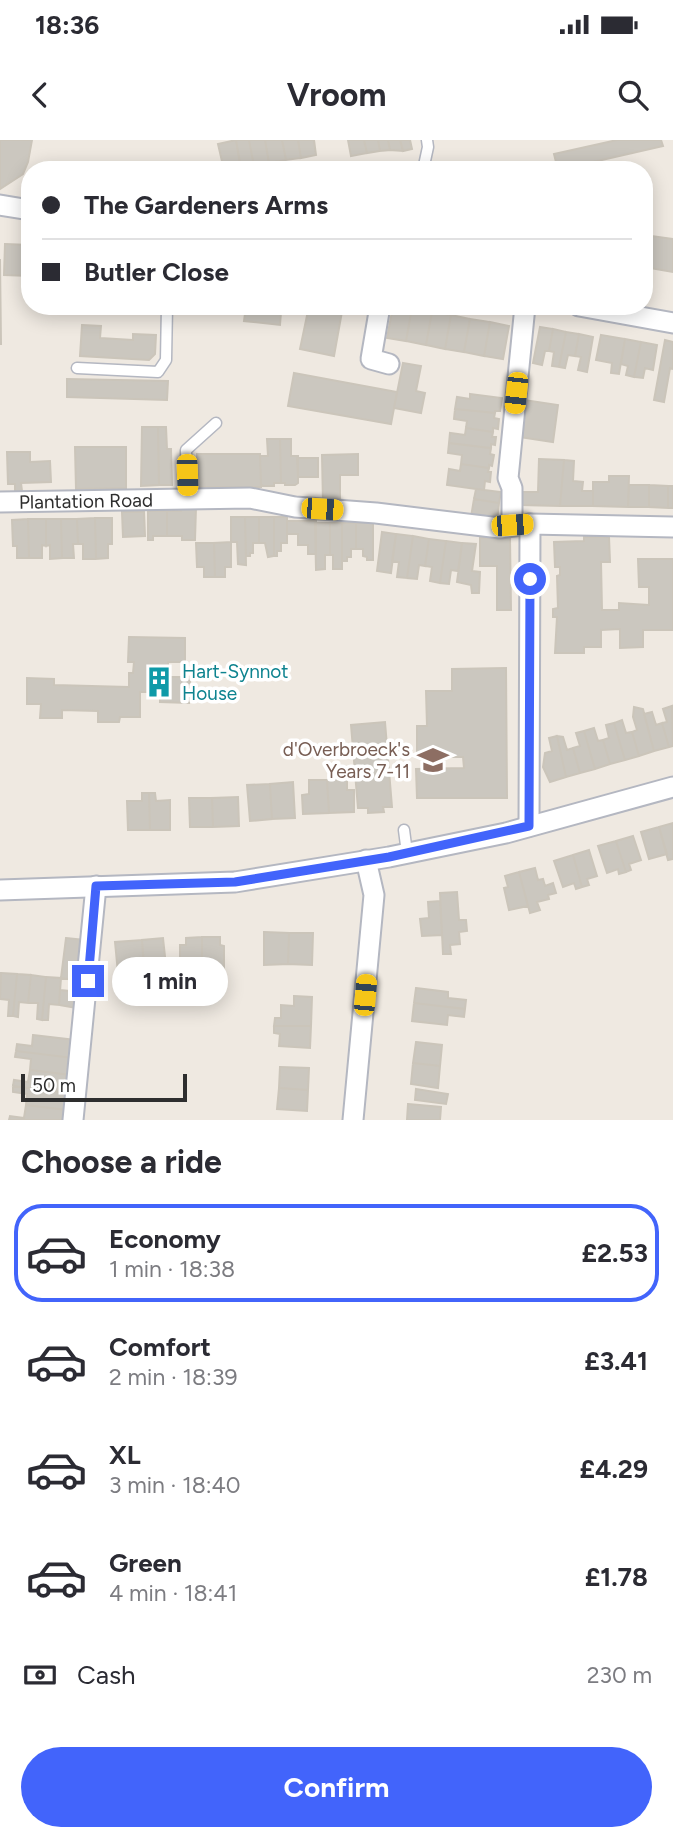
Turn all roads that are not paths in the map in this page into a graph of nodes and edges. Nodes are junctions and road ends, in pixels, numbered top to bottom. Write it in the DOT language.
graph roads {
  1 [pos="426,140"];
  2 [pos="425,161"];
  3 [pos="0,205"];
  4 [pos="21,208"];
  5 [pos="167,315"];
  6 [pos="378,315"];
  7 [pos="524,315"];
  8 [pos="629,315"];
  9 [pos="673,323"];
  10 [pos="389,364"];
  11 [pos="77,368"];
  12 [pos="216,424"];
  13 [pos="187,499"];
  14 [pos="0,502"];
  15 [pos="521,525"];
  16 [pos="673,527"];
  17 [pos="673,787"];
  18 [pos="529,826"];
  19 [pos="404,830"];
  20 [pos="407,853"];
  21 [pos="366,860"];
  22 [pos="96,886"];
  23 [pos="0,890"];
  24 [pos="73,1120"];
  25 [pos="353,1120"];
  1 -- 2 [label="lane"];
  3 -- 4 [label="street"];
  5 -- 11 [label="lane"];
  6 -- 10 [label="street"];
  7 -- 15 [label="street"];
  8 -- 9 [label="street"];
  12 -- 13 [label="lane"];
  13 -- 14 [label="street, Plantation Road"];
  13 -- 15 [label="street, Plantation Road"];
  15 -- 16 [label="street, Plantation Road"];
  15 -- 18 [label="street"];
  17 -- 18 [label="street"];
  18 -- 20 [label="street"];
  19 -- 20 [label="lane"];
  20 -- 21 [label="street"];
  21 -- 22 [label="street"];
  21 -- 25 [label="street"];
  22 -- 23 [label="street"];
  22 -- 24 [label="street"];
}
